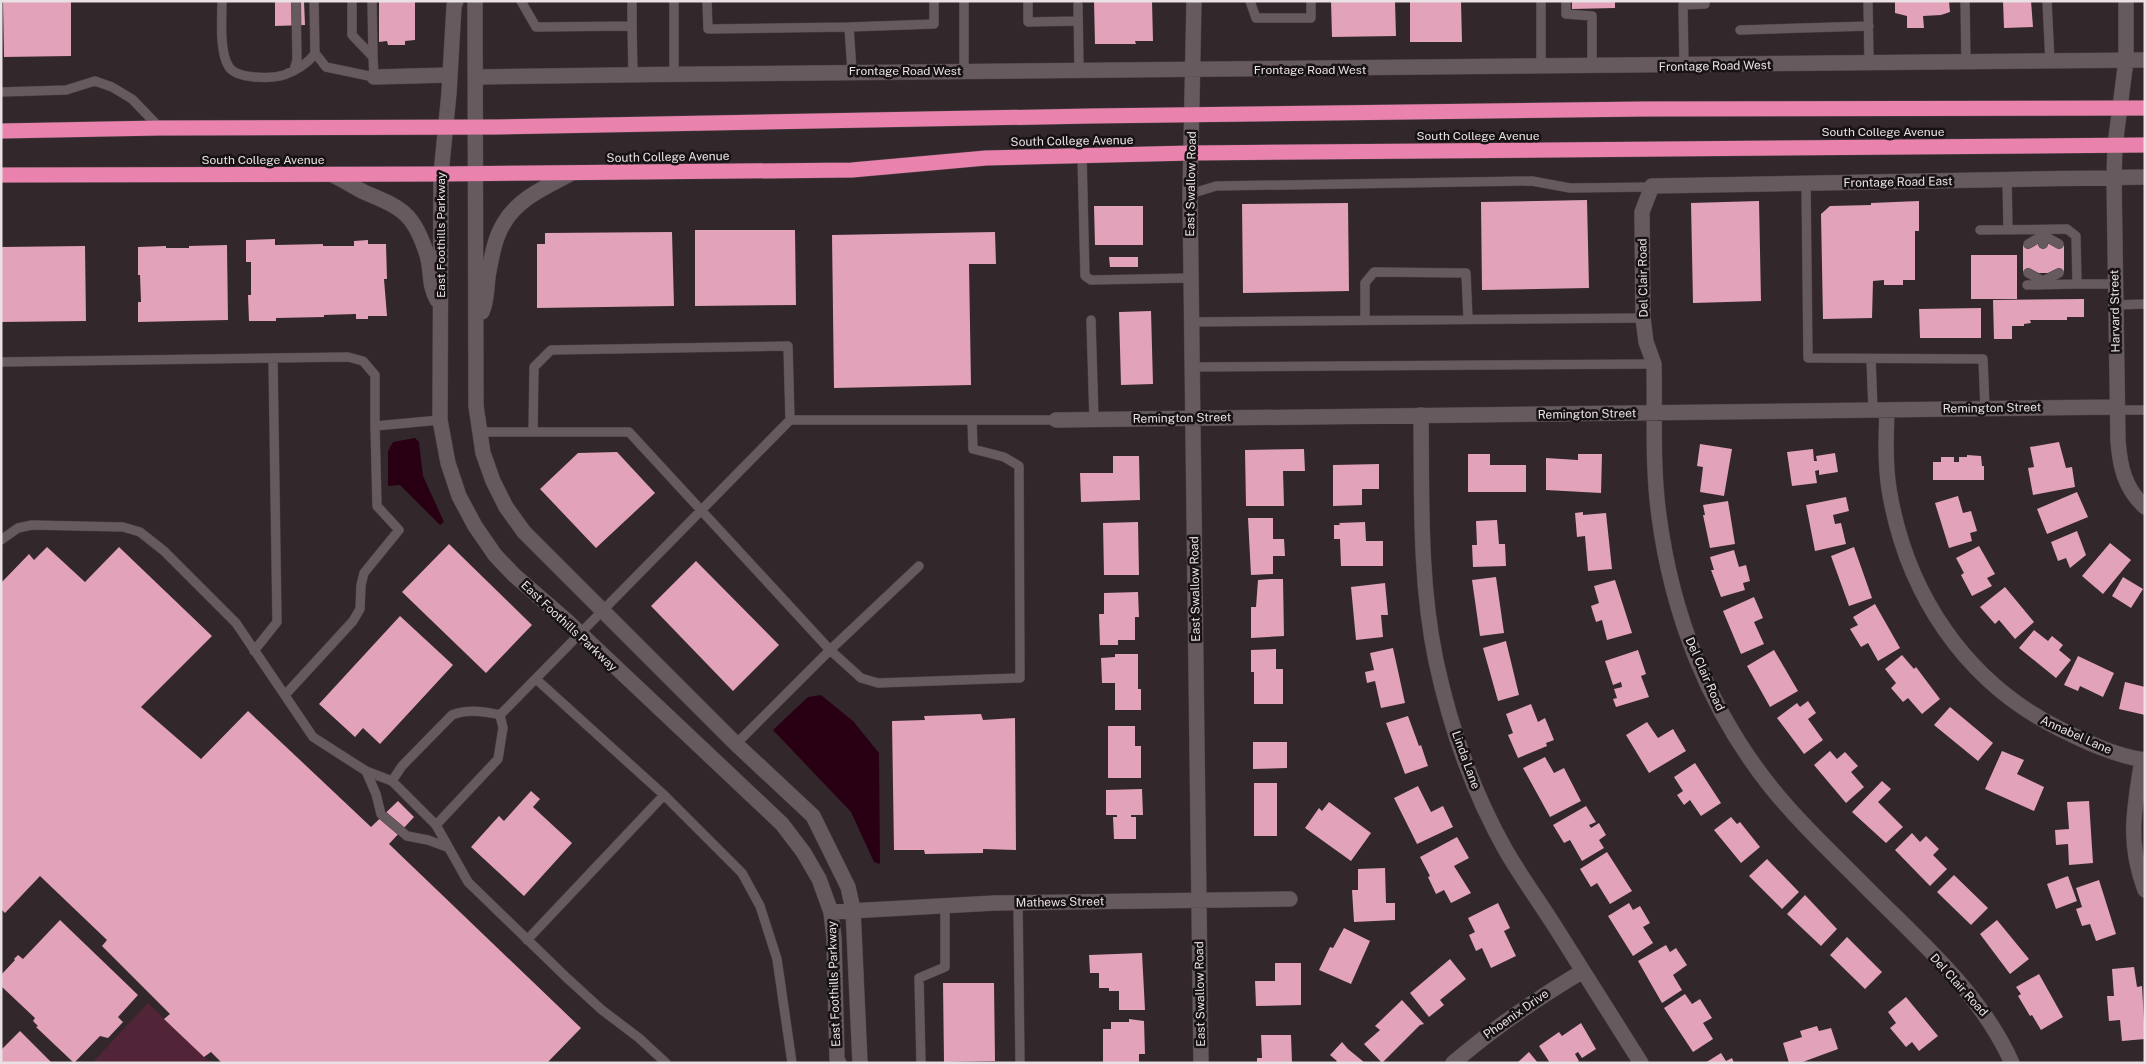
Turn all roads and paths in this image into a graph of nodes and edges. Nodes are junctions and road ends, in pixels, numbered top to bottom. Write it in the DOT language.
graph roads {
  1 [pos="222,1"];
  2 [pos="296,1"];
  3 [pos="314,1"];
  4 [pos="352,1"];
  5 [pos="372,1"];
  6 [pos="456,1"];
  7 [pos="475,1"];
  8 [pos="522,1"];
  9 [pos="632,1"];
  10 [pos="674,1"];
  11 [pos="707,1"];
  12 [pos="934,1"];
  13 [pos="964,1"];
  14 [pos="1028,1"];
  15 [pos="1194,1"];
  16 [pos="1250,1"];
  17 [pos="1311,1"];
  18 [pos="1541,1"];
  19 [pos="1566,1"];
  20 [pos="1705,1"];
  21 [pos="1868,1"];
  22 [pos="1966,1"];
  23 [pos="2047,1"];
  24 [pos="2126,1"];
  25 [pos="1078,6"];
  26 [pos="1078,21"];
  27 [pos="632,26"];
  28 [pos="1869,26"];
  29 [pos="850,27"];
  30 [pos="1740,30"];
  31 [pos="315,53"];
  32 [pos="372,57"];
  33 [pos="2145,60"];
  34 [pos="2126,61"];
  35 [pos="2050,62"];
  36 [pos="1966,63"];
  37 [pos="1869,64"];
  38 [pos="1684,66"];
  39 [pos="1592,67"];
  40 [pos="1541,68"];
  41 [pos="294,70"];
  42 [pos="1079,70"];
  43 [pos="1192,70"];
  44 [pos="852,71"];
  45 [pos="964,72"];
  46 [pos="633,74"];
  47 [pos="674,74"];
  48 [pos="450,75"];
  49 [pos="374,77"];
  50 [pos="476,77"];
  51 [pos="1,92"];
  52 [pos="2120,108"];
  53 [pos="2145,108"];
  54 [pos="1192,116"];
  55 [pos="445,126"];
  56 [pos="476,127"];
  57 [pos="160,128"];
  58 [pos="1,131"];
  59 [pos="2115,145"];
  60 [pos="2145,145"];
  61 [pos="1191,153"];
  62 [pos="1082,156"];
  63 [pos="572,173"];
  64 [pos="441,174"];
  65 [pos="475,174"];
  66 [pos="1,175"];
  67 [pos="333,175"];
  68 [pos="2145,177"];
  69 [pos="2114,178"];
  70 [pos="2007,180"];
  71 [pos="1806,183"];
  72 [pos="1652,187"];
  73 [pos="1190,194"];
  74 [pos="2008,229"];
  75 [pos="1980,230"];
  76 [pos="2043,236"];
  77 [pos="2028,244"];
  78 [pos="2059,244"];
  79 [pos="2028,273"];
  80 [pos="2059,273"];
  81 [pos="1191,278"];
  82 [pos="2043,279"];
  83 [pos="2077,284"];
  84 [pos="2115,284"];
  85 [pos="2027,286"];
  86 [pos="2145,304"];
  87 [pos="2115,305"];
  88 [pos="440,307"];
  89 [pos="1644,318"];
  90 [pos="1468,319"];
  91 [pos="1091,320"];
  92 [pos="1365,320"];
  93 [pos="1192,322"];
  94 [pos="477,325"];
  95 [pos="273,358"];
  96 [pos="1871,359"];
  97 [pos="1,362"];
  98 [pos="1654,364"];
  99 [pos="1192,367"];
  100 [pos="1984,408"];
  101 [pos="2117,408"];
  102 [pos="1880,410"];
  103 [pos="2145,410"];
  104 [pos="1655,413"];
  105 [pos="1421,415"];
  106 [pos="1193,418"];
  107 [pos="440,420"];
  108 [pos="790,420"];
  109 [pos="972,420"];
  110 [pos="1056,420"];
  111 [pos="1094,420"];
  112 [pos="375,426"];
  113 [pos="478,432"];
  114 [pos="533,432"];
  115 [pos="2145,507"];
  116 [pos="700,510"];
  117 [pos="1,540"];
  118 [pos="920,566"];
  119 [pos="603,610"];
  120 [pos="579,635"];
  121 [pos="830,650"];
  122 [pos="254,651"];
  123 [pos="536,679"];
  124 [pos="285,695"];
  125 [pos="500,715"];
  126 [pos="736,744"];
  127 [pos="2143,760"];
  128 [pos="366,771"];
  129 [pos="392,781"];
  130 [pos="664,795"];
  131 [pos="436,825"];
  132 [pos="447,847"];
  133 [pos="2145,890"];
  134 [pos="1290,899"];
  135 [pos="1199,900"];
  136 [pos="1018,903"];
  137 [pos="945,905"];
  138 [pos="853,909"];
  139 [pos="831,912"];
  140 [pos="527,940"];
  141 [pos="1584,971"];
  142 [pos="666,1063"];
  143 [pos="792,1063"];
  144 [pos="839,1063"];
  145 [pos="860,1063"];
  146 [pos="921,1063"];
  147 [pos="1020,1063"];
  148 [pos="1201,1063"];
  149 [pos="1453,1063"];
  150 [pos="1641,1063"];
  151 [pos="2012,1063"];
  1 -- 41 [label="lane"];
  2 -- 41 [label="lane"];
  3 -- 31 [label="lane"];
  4 -- 32 [label="lane"];
  5 -- 32 [label="lane"];
  6 -- 48 [label="street, East Foothills Parkway"];
  7 -- 50 [label="street, East Foothills Parkway"];
  8 -- 27 [label="lane"];
  9 -- 27 [label="lane"];
  10 -- 47 [label="lane"];
  11 -- 29 [label="lane"];
  12 -- 29 [label="lane"];
  13 -- 45 [label="lane"];
  14 -- 26 [label="lane"];
  15 -- 43 [label="street, East Swallow Road"];
  16 -- 17 [label="lane"];
  18 -- 40 [label="lane"];
  19 -- 39 [label="lane"];
  20 -- 38 [label="lane"];
  21 -- 28 [label="lane"];
  22 -- 36 [label="lane"];
  23 -- 35 [label="lane"];
  24 -- 34 [label="street, Harvard Street"];
  25 -- 26 [label="lane"];
  26 -- 42 [label="lane"];
  27 -- 46 [label="lane"];
  28 -- 30 [label="lane"];
  28 -- 37 [label="lane"];
  29 -- 44 [label="lane"];
  31 -- 41 [label="lane"];
  31 -- 49 [label="lane"];
  32 -- 49 [label="lane"];
  33 -- 34 [label="street, Frontage Road West"];
  34 -- 35 [label="street, Frontage Road West"];
  34 -- 52 [label="street, Harvard Street"];
  35 -- 36 [label="street, Frontage Road West"];
  36 -- 37 [label="street, Frontage Road West"];
  37 -- 38 [label="street, Frontage Road West"];
  38 -- 39 [label="street, Frontage Road West"];
  39 -- 40 [label="street, Frontage Road West"];
  40 -- 43 [label="street, Frontage Road West"];
  42 -- 43 [label="street, Frontage Road West"];
  42 -- 45 [label="street, Frontage Road West"];
  43 -- 54 [label="street, East Swallow Road"];
  44 -- 45 [label="street, Frontage Road West"];
  44 -- 47 [label="street, Frontage Road West"];
  46 -- 47 [label="street, Frontage Road West"];
  46 -- 50 [label="street, Frontage Road West"];
  48 -- 49 [label="street"];
  48 -- 55 [label="street, East Foothills Parkway"];
  50 -- 56 [label="street, East Foothills Parkway"];
  51 -- 57 [label="lane"];
  52 -- 53 [label="highway, South College Avenue"];
  52 -- 54 [label="highway, South College Avenue"];
  52 -- 59 [label="street, Harvard Street"];
  54 -- 56 [label="highway, South College Avenue"];
  54 -- 61 [label="street, East Swallow Road"];
  55 -- 56 [label="highway, South College Avenue"];
  55 -- 57 [label="highway, South College Avenue"];
  55 -- 64 [label="street, East Foothills Parkway"];
  56 -- 65 [label="street, East Foothills Parkway"];
  57 -- 58 [label="highway, South College Avenue"];
  59 -- 60 [label="highway, South College Avenue"];
  59 -- 61 [label="highway, South College Avenue"];
  59 -- 69 [label="street, Harvard Street"];
  61 -- 62 [label="highway, South College Avenue"];
  61 -- 73 [label="street, East Swallow Road"];
  62 -- 63 [label="highway, South College Avenue"];
  62 -- 81 [label="lane"];
  63 -- 65 [label="highway, South College Avenue"];
  63 -- 94 [label="street"];
  64 -- 65 [label="highway, South College Avenue"];
  64 -- 67 [label="highway, South College Avenue"];
  64 -- 88 [label="street, East Foothills Parkway"];
  65 -- 94 [label="street, East Foothills Parkway"];
  66 -- 67 [label="highway, South College Avenue"];
  67 -- 88 [label="street"];
  68 -- 69 [label="street, Frontage Road East"];
  69 -- 70 [label="street, Frontage Road East"];
  69 -- 84 [label="street, Harvard Street"];
  70 -- 71 [label="street, Frontage Road East"];
  70 -- 74 [label="lane"];
  71 -- 72 [label="street, Frontage Road East"];
  71 -- 96 [label="lane"];
  72 -- 73 [label="lane"];
  72 -- 89 [label="street, Del Clair Road"];
  73 -- 81 [label="street, East Swallow Road"];
  74 -- 75 [label="lane"];
  74 -- 76 [label="lane"];
  76 -- 77 [label="lane"];
  76 -- 78 [label="lane"];
  76 -- 83 [label="lane"];
  79 -- 82 [label="lane"];
  80 -- 82 [label="lane"];
  81 -- 93 [label="street, East Swallow Road"];
  82 -- 83 [label="lane"];
  82 -- 85 [label="lane"];
  83 -- 84 [label="lane"];
  84 -- 87 [label="street, Harvard Street"];
  86 -- 87 [label="lane"];
  87 -- 101 [label="street, Harvard Street"];
  88 -- 107 [label="street, East Foothills Parkway"];
  89 -- 90 [label="lane"];
  89 -- 98 [label="street, Del Clair Road"];
  90 -- 92 [label="lane"];
  90 -- 92 [label="lane"];
  91 -- 111 [label="lane"];
  92 -- 93 [label="lane"];
  93 -- 99 [label="street, East Swallow Road"];
  94 -- 113 [label="street, East Foothills Parkway"];
  95 -- 97 [label="lane"];
  95 -- 112 [label="lane"];
  95 -- 122 [label="lane"];
  96 -- 100 [label="lane"];
  96 -- 102 [label="lane"];
  98 -- 99 [label="lane"];
  98 -- 104 [label="street, Del Clair Road"];
  99 -- 106 [label="street, East Swallow Road"];
  100 -- 101 [label="street, Remington Street"];
  100 -- 102 [label="street, Remington Street"];
  101 -- 103 [label="lane"];
  101 -- 115 [label="street, Harvard Street"];
  102 -- 104 [label="street, Remington Street"];
  102 -- 127 [label="street, Annabel Lane"];
  104 -- 105 [label="street, Remington Street"];
  104 -- 151 [label="street, Del Clair Road"];
  105 -- 106 [label="street, Remington Street"];
  105 -- 141 [label="street, Linda Lane"];
  106 -- 111 [label="street, Remington Street"];
  106 -- 135 [label="street, East Swallow Road"];
  107 -- 112 [label="lane"];
  107 -- 120 [label="street, East Foothills Parkway"];
  108 -- 109 [label="lane"];
  108 -- 114 [label="lane"];
  108 -- 116 [label="lane"];
  109 -- 110 [label="lane"];
  109 -- 121 [label="lane"];
  110 -- 111 [label="street, Remington Street"];
  112 -- 124 [label="lane"];
  113 -- 114 [label="lane"];
  113 -- 119 [label="street, East Foothills Parkway"];
  114 -- 116 [label="lane"];
  116 -- 119 [label="lane"];
  116 -- 121 [label="lane"];
  117 -- 122 [label="lane"];
  118 -- 121 [label="lane"];
  119 -- 120 [label="lane"];
  119 -- 126 [label="street, East Foothills Parkway"];
  120 -- 123 [label="lane"];
  120 -- 139 [label="street, East Foothills Parkway"];
  121 -- 126 [label="lane"];
  122 -- 124 [label="lane"];
  123 -- 125 [label="lane"];
  123 -- 130 [label="lane"];
  124 -- 128 [label="lane"];
  125 -- 129 [label="lane"];
  125 -- 131 [label="lane"];
  126 -- 138 [label="street, East Foothills Parkway"];
  127 -- 133 [label="street"];
  128 -- 129 [label="lane"];
  128 -- 132 [label="lane"];
  129 -- 131 [label="lane"];
  130 -- 140 [label="lane"];
  130 -- 143 [label="lane"];
  131 -- 132 [label="lane"];
  132 -- 140 [label="lane"];
  134 -- 135 [label="street, Mathews Street"];
  135 -- 136 [label="street, Mathews Street"];
  135 -- 148 [label="street, East Swallow Road"];
  136 -- 137 [label="street, Mathews Street"];
  136 -- 147 [label="lane"];
  137 -- 138 [label="street, Mathews Street"];
  137 -- 146 [label="lane"];
  138 -- 139 [label="street, Mathews Street"];
  138 -- 145 [label="street, East Foothills Parkway"];
  139 -- 144 [label="street, East Foothills Parkway"];
  140 -- 142 [label="lane"];
  141 -- 149 [label="street, Phoenix Drive"];
  141 -- 150 [label="street, Linda Lane"];
}
